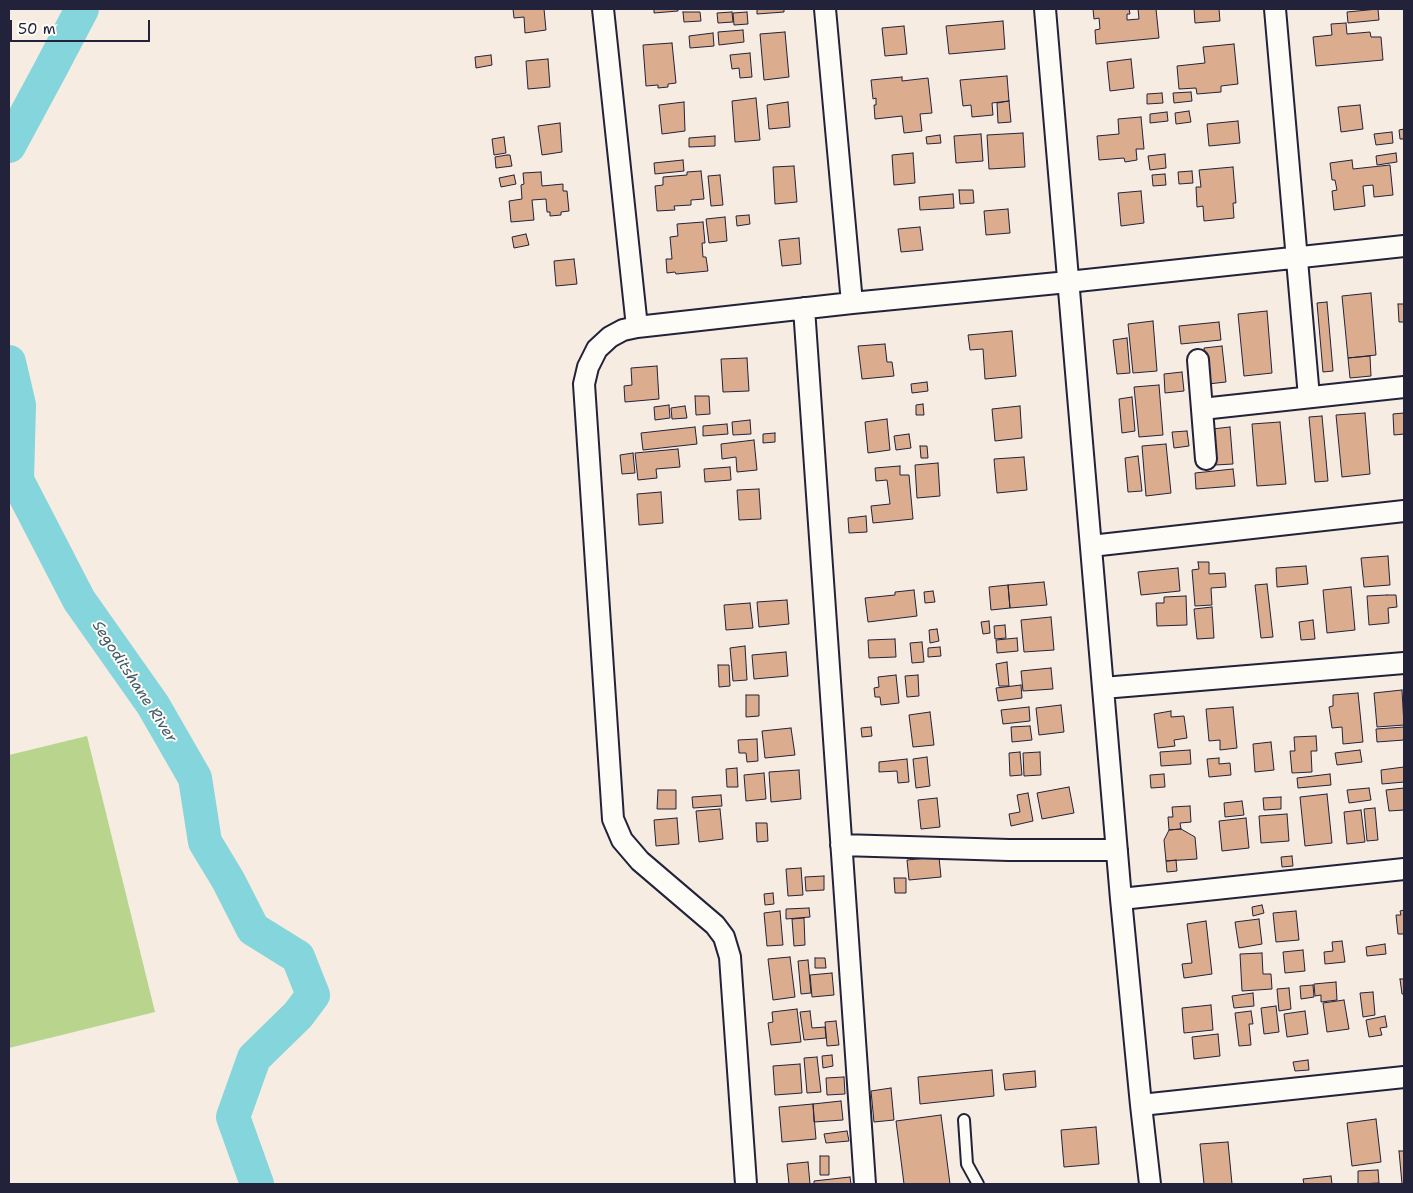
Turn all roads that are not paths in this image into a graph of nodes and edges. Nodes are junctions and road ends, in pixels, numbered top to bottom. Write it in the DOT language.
graph roads {
  1 [pos="603,9"];
  2 [pos="825,9"];
  3 [pos="1045,9"];
  4 [pos="1275,9"];
  5 [pos="1404,246"];
  6 [pos="1297,257"];
  7 [pos="1068,282"];
  8 [pos="852,303"];
  9 [pos="804,308"];
  10 [pos="637,327"];
  11 [pos="1198,360"];
  12 [pos="1404,387"];
  13 [pos="1309,397"];
  14 [pos="1202,409"];
  15 [pos="1206,459"];
  16 [pos="1404,511"];
  17 [pos="1091,546"];
  18 [pos="1404,663"];
  19 [pos="1103,688"];
  20 [pos="841,845"];
  21 [pos="1117,850"];
  22 [pos="1404,869"];
  23 [pos="1121,899"];
  24 [pos="1404,1077"];
  25 [pos="1141,1105"];
  26 [pos="964,1120"];
  27 [pos="746,1184"];
  28 [pos="865,1184"];
  29 [pos="978,1184"];
  30 [pos="1150,1184"];
  1 -- 10 [label="street"];
  2 -- 8 [label="street"];
  3 -- 7 [label="street"];
  4 -- 6 [label="street"];
  5 -- 6 [label="street"];
  6 -- 7 [label="street"];
  6 -- 13 [label="street"];
  7 -- 8 [label="street"];
  7 -- 17 [label="street"];
  8 -- 9 [label="street"];
  9 -- 10 [label="street"];
  9 -- 20 [label="street"];
  10 -- 27 [label="street"];
  11 -- 14 [label="street"];
  12 -- 13 [label="street"];
  13 -- 14 [label="street"];
  14 -- 15 [label="street"];
  16 -- 17 [label="street"];
  17 -- 19 [label="street"];
  18 -- 19 [label="street"];
  19 -- 21 [label="street"];
  20 -- 21 [label="street"];
  20 -- 28 [label="street"];
  21 -- 23 [label="street"];
  22 -- 23 [label="street"];
  23 -- 25 [label="street"];
  24 -- 25 [label="street"];
  25 -- 30 [label="street"];
  26 -- 29 [label="lane"];
}
